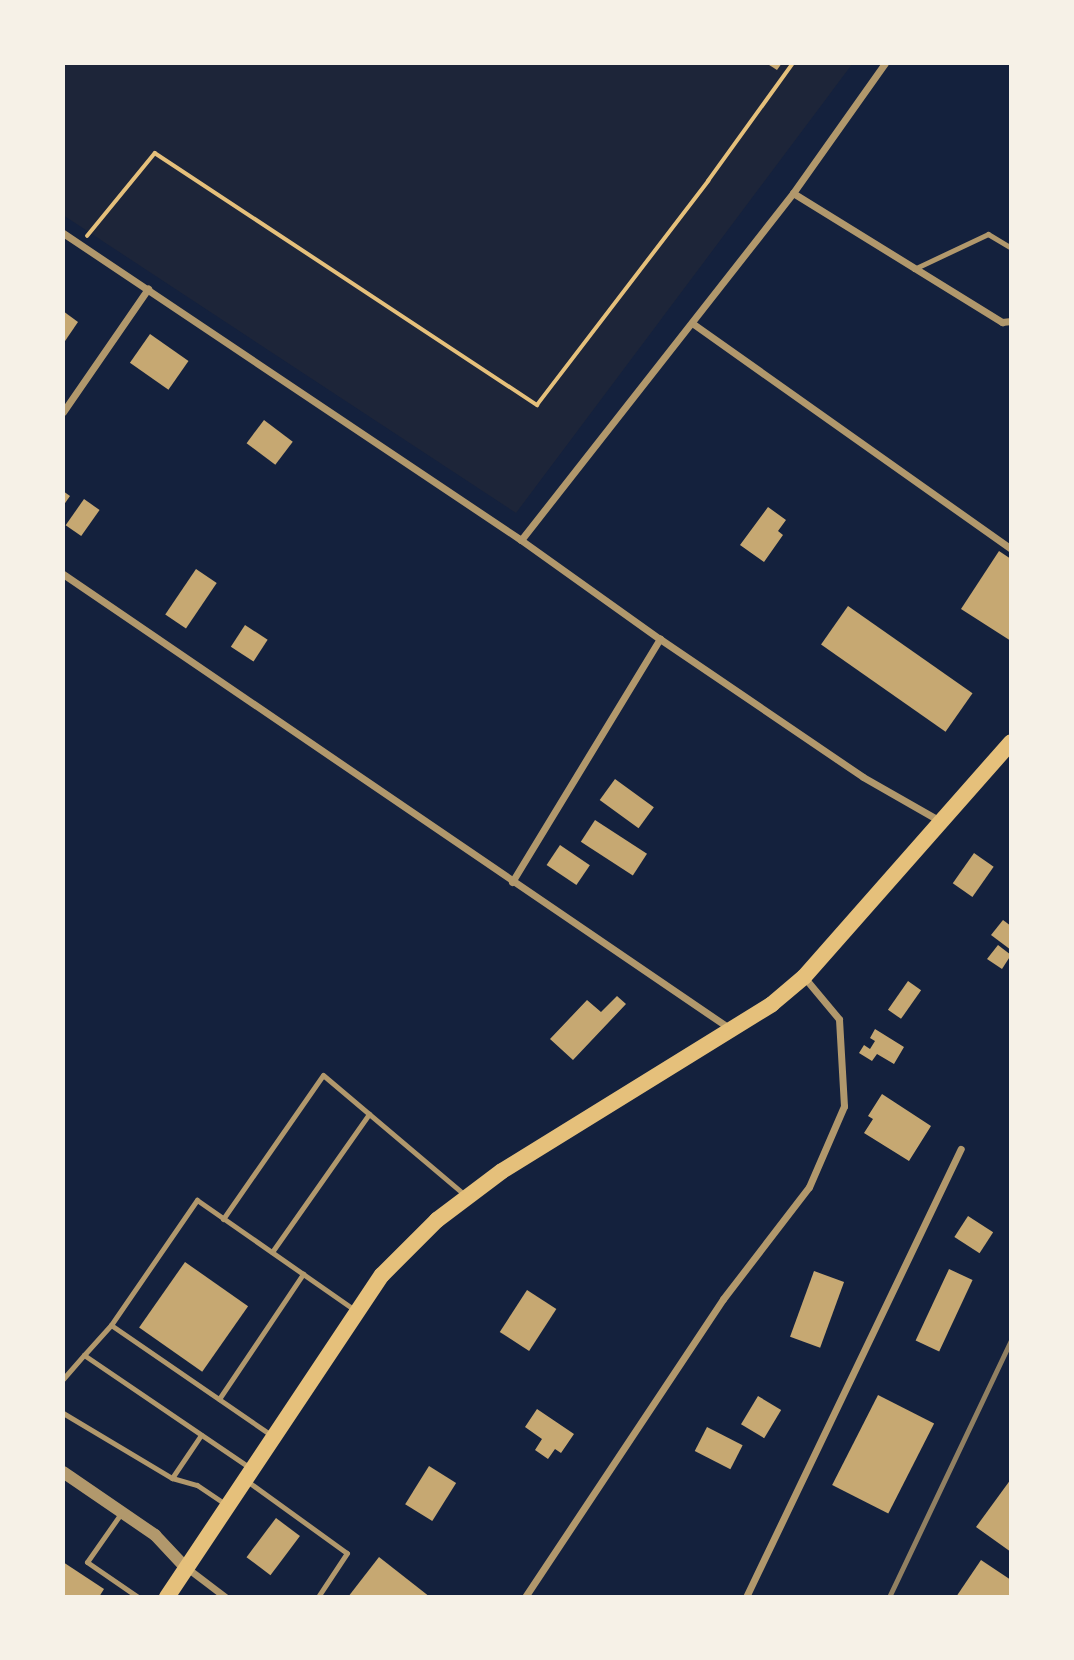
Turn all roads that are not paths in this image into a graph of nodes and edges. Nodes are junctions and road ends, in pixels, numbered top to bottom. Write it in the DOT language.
graph roads {
  1 [pos="886,63"];
  2 [pos="793,193"];
  3 [pos="63,233"];
  4 [pos="1011,248"];
  5 [pos="914,269"];
  6 [pos="148,289"];
  7 [pos="1011,321"];
  8 [pos="692,323"];
  9 [pos="63,412"];
  10 [pos="522,540"];
  11 [pos="1011,549"];
  12 [pos="63,574"];
  13 [pos="660,639"];
  14 [pos="1011,742"];
  15 [pos="941,821"];
  16 [pos="512,882"];
  17 [pos="804,977"];
  18 [pos="729,1028"];
  19 [pos="369,1114"];
  20 [pos="961,1149"];
  21 [pos="467,1197"];
  22 [pos="223,1219"];
  23 [pos="272,1252"];
  24 [pos="303,1274"];
  25 [pos="358,1312"];
  26 [pos="111,1325"];
  27 [pos="84,1355"];
  28 [pos="63,1379"];
  29 [pos="219,1399"];
  30 [pos="63,1413"];
  31 [pos="201,1435"];
  32 [pos="274,1437"];
  33 [pos="63,1472"];
  34 [pos="248,1475"];
  35 [pos="172,1478"];
  36 [pos="227,1506"];
  37 [pos="122,1513"];
  38 [pos="186,1568"];
  39 [pos="138,1597"];
  40 [pos="167,1597"];
  41 [pos="225,1597"];
  42 [pos="318,1597"];
  43 [pos="525,1597"];
  44 [pos="746,1597"];
  1 -- 2 [label="street"];
  2 -- 5 [label="street"];
  2 -- 8 [label="street"];
  3 -- 6 [label="street"];
  4 -- 5 [label="lane"];
  5 -- 7 [label="street"];
  6 -- 9 [label="street"];
  6 -- 10 [label="street"];
  8 -- 10 [label="street"];
  8 -- 11 [label="street"];
  10 -- 13 [label="street"];
  12 -- 16 [label="street"];
  13 -- 15 [label="street"];
  13 -- 16 [label="street"];
  14 -- 15 [label="main road"];
  15 -- 17 [label="main road"];
  16 -- 18 [label="street"];
  17 -- 18 [label="main road"];
  17 -- 43 [label="street"];
  18 -- 21 [label="main road"];
  19 -- 21 [label="lane"];
  19 -- 22 [label="lane"];
  19 -- 23 [label="lane"];
  20 -- 44 [label="street"];
  21 -- 25 [label="main road"];
  22 -- 23 [label="lane"];
  22 -- 26 [label="lane"];
  23 -- 24 [label="lane"];
  24 -- 25 [label="lane"];
  24 -- 29 [label="lane"];
  25 -- 32 [label="main road"];
  26 -- 27 [label="lane"];
  26 -- 29 [label="lane"];
  27 -- 28 [label="lane"];
  27 -- 31 [label="lane"];
  29 -- 32 [label="lane"];
  30 -- 35 [label="lane"];
  31 -- 34 [label="lane"];
  31 -- 35 [label="lane"];
  32 -- 34 [label="main road"];
  33 -- 37 [label="street"];
  34 -- 36 [label="main road"];
  34 -- 42 [label="lane"];
  35 -- 36 [label="lane"];
  36 -- 38 [label="main road"];
  37 -- 38 [label="street"];
  37 -- 39 [label="lane"];
  38 -- 40 [label="main road"];
  38 -- 41 [label="street"];
}
